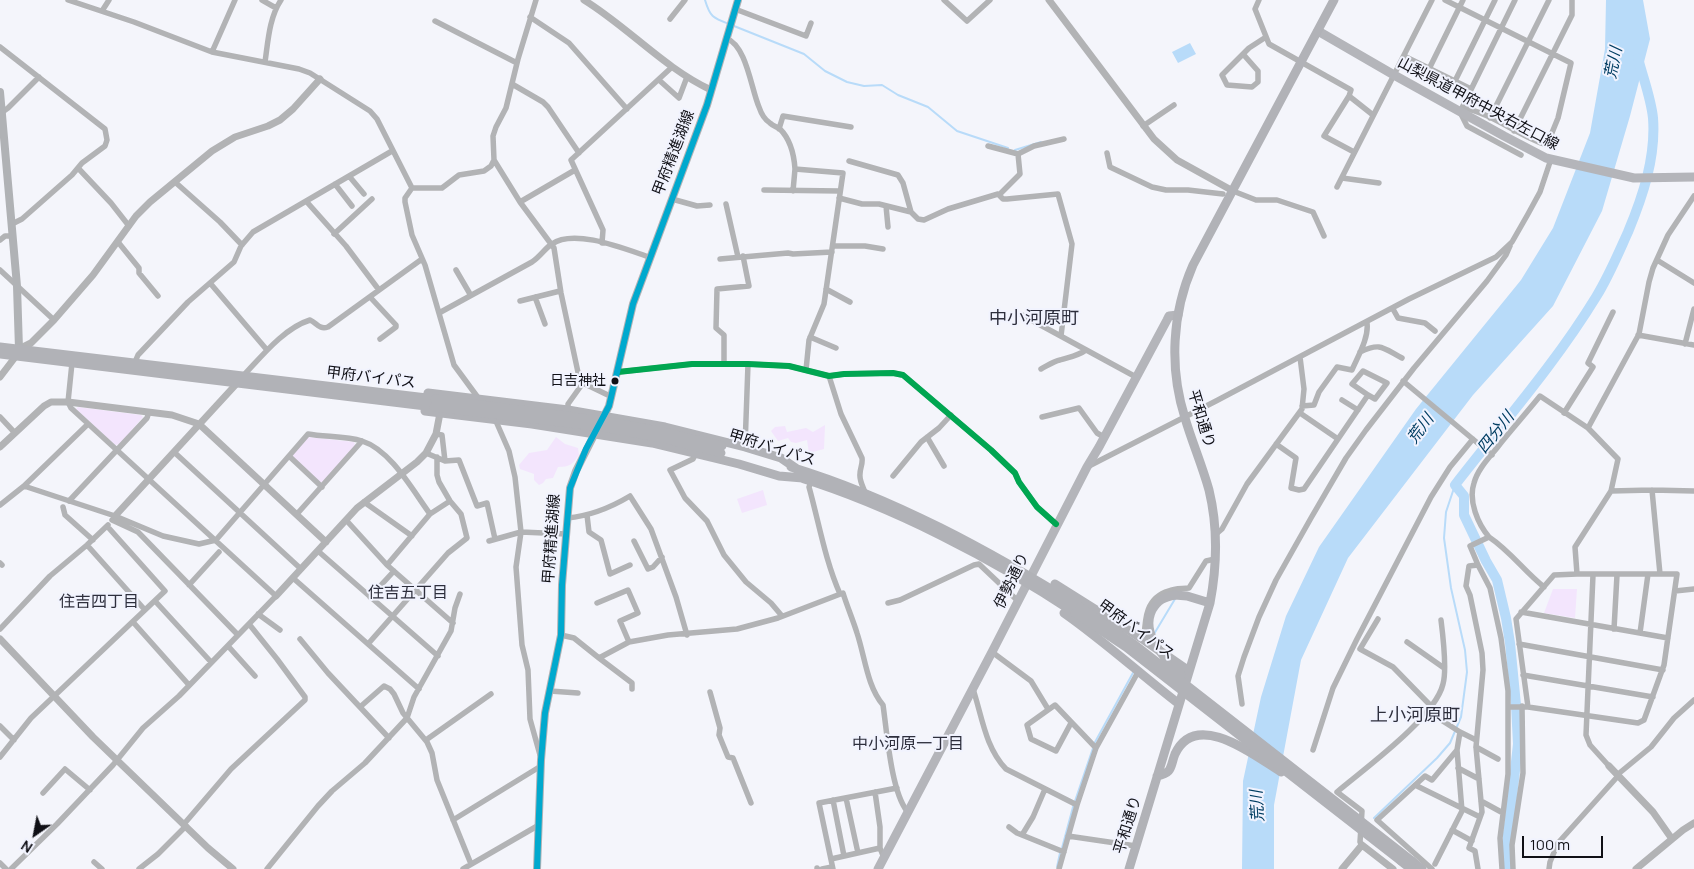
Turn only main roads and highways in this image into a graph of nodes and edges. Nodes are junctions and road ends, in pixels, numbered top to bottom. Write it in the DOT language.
graph roads {
  1 [pos="738,0"];
  2 [pos="1334,0"];
  3 [pos="1318,30"];
  4 [pos="0,92"];
  5 [pos="1,113"];
  6 [pos="1694,177"];
  7 [pos="1178,314"];
  8 [pos="0,347"];
  9 [pos="18,353"];
  10 [pos="0,354"];
  11 [pos="392,398"];
  12 [pos="436,406"];
  13 [pos="604,416"];
  14 [pos="595,433"];
  15 [pos="721,450"];
  16 [pos="797,469"];
  17 [pos="807,480"];
  18 [pos="1031,579"];
  19 [pos="1210,603"];
  20 [pos="1061,604"];
  21 [pos="1078,610"];
  22 [pos="1189,671"];
  23 [pos="1179,704"];
  24 [pos="1235,722"];
  25 [pos="1158,776"];
  26 [pos="1308,789"];
  27 [pos="1411,865"];
  28 [pos="538,869"];
  29 [pos="878,869"];
  30 [pos="1129,869"];
  31 [pos="1422,869"];
  1 -- 13 [label="main road, 甲府精進湖線"];
  2 -- 3 [label="highway, 平和通り"];
  3 -- 6 [label="main road, 山梨県道甲府中央右左口線"];
  3 -- 7 [label="highway, 平和通り"];
  4 -- 5 [label="main road"];
  5 -- 9 [label="main road"];
  7 -- 18 [label="main road, 伊勢通り"];
  7 -- 19 [label="highway, 平和通り"];
  8 -- 9 [label="highway, 甲府バイパス"];
  9 -- 10 [label="highway, 甲府バイパス"];
  9 -- 11 [label="highway, 甲府バイパス"];
  9 -- 11 [label="highway, 甲府バイパス"];
  11 -- 12 [label="highway, 甲府バイパス"];
  11 -- 12 [label="highway"];
  11 -- 13 [label="highway"];
  12 -- 14 [label="highway"];
  12 -- 15 [label="highway, 甲府バイパス, bridge"];
  13 -- 14 [label="main road, 甲府精進湖線"];
  13 -- 16 [label="highway"];
  14 -- 17 [label="highway"];
  14 -- 28 [label="main road, 甲府精進湖線"];
  15 -- 16 [label="highway, 甲府バイパス"];
  15 -- 17 [label="highway, 甲府バイパス"];
  16 -- 18 [label="highway, 甲府バイパス"];
  17 -- 18 [label="highway, 甲府バイパス"];
  18 -- 20 [label="highway, 甲府バイパス"];
  18 -- 21 [label="highway, 甲府バイパス"];
  18 -- 22 [label="highway"];
  18 -- 29 [label="main road, 伊勢通り"];
  19 -- 22 [label="highway, 平和通り"];
  19 -- 24 [label="highway, bridge"];
  20 -- 21 [label="highway, 甲府バイパス"];
  20 -- 23 [label="highway"];
  21 -- 24 [label="highway, 甲府バイパス, bridge"];
  21 -- 26 [label="highway, 甲府バイパス, bridge"];
  22 -- 23 [label="highway, 平和通り"];
  23 -- 25 [label="highway, 平和通り"];
  24 -- 27 [label="highway, 甲府バイパス, bridge"];
  25 -- 26 [label="highway, bridge"];
  25 -- 30 [label="highway, 平和通り"];
  26 -- 27 [label="highway, 甲府バイパス, bridge"];
  27 -- 31 [label="highway, 甲府バイパス"];
}
